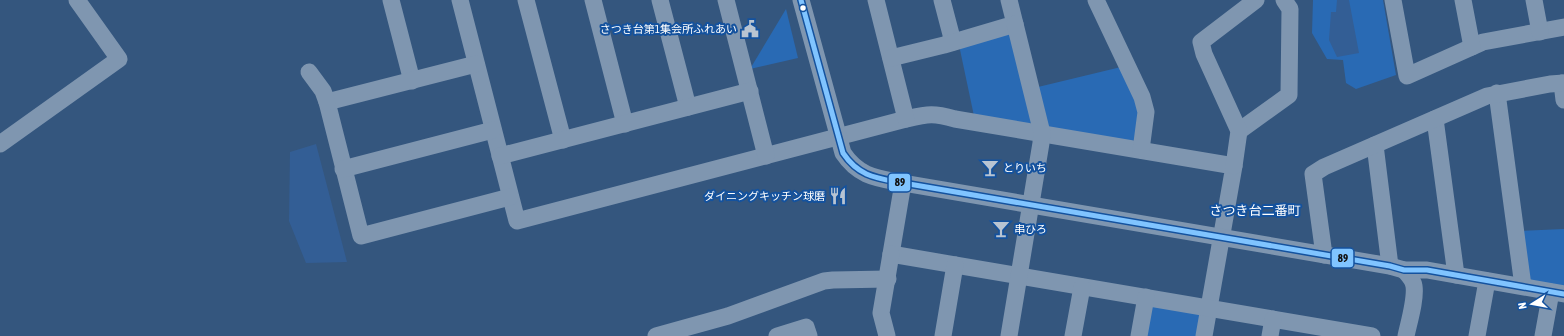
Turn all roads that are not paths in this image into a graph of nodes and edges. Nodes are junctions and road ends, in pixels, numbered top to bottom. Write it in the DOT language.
graph roads {
  1 [pos="77,0"];
  2 [pos="391,0"];
  3 [pos="460,0"];
  4 [pos="526,0"];
  5 [pos="593,0"];
  6 [pos="660,0"];
  7 [pos="726,0"];
  8 [pos="801,0"];
  9 [pos="876,0"];
  10 [pos="942,0"];
  11 [pos="1009,0"];
  12 [pos="1096,0"];
  13 [pos="1256,0"];
  14 [pos="1284,0"];
  15 [pos="1393,0"];
  16 [pos="1463,0"];
  17 [pos="1534,0"];
  18 [pos="1015,24"];
  19 [pos="1564,27"];
  20 [pos="1540,32"];
  21 [pos="953,42"];
  22 [pos="1472,47"];
  23 [pos="891,58"];
  24 [pos="476,64"];
  25 [pos="309,72"];
  26 [pos="412,81"];
  27 [pos="1563,83"];
  28 [pos="750,91"];
  29 [pos="1497,93"];
  30 [pos="1564,100"];
  31 [pos="327,102"];
  32 [pos="688,108"];
  33 [pos="1435,119"];
  34 [pos="906,120"];
  35 [pos="625,124"];
  36 [pos="493,130"];
  37 [pos="1239,131"];
  38 [pos="1042,133"];
  39 [pos="838,137"];
  40 [pos="563,140"];
  41 [pos="0,144"];
  42 [pos="1375,145"];
  43 [pos="1141,150"];
  44 [pos="500,156"];
  45 [pos="766,156"];
  46 [pos="1234,166"];
  47 [pos="343,169"];
  48 [pos="903,183"];
  49 [pos="510,196"];
  50 [pos="1031,204"];
  51 [pos="1222,238"];
  52 [pos="891,254"];
  53 [pos="1324,255"];
  54 [pos="955,265"];
  55 [pos="1397,268"];
  56 [pos="1456,275"];
  57 [pos="1018,276"];
  58 [pos="888,279"];
  59 [pos="1487,281"];
  60 [pos="1082,286"];
  61 [pos="1522,286"];
  62 [pos="1557,293"];
  63 [pos="1146,297"];
  64 [pos="1209,308"];
  65 [pos="1273,319"];
  66 [pos="1335,333"];
  67 [pos="656,336"];
  68 [pos="777,336"];
  69 [pos="809,336"];
  70 [pos="887,336"];
  71 [pos="943,336"];
  72 [pos="1008,336"];
  73 [pos="1073,336"];
  74 [pos="1139,336"];
  75 [pos="1204,336"];
  76 [pos="1270,336"];
  77 [pos="1372,336"];
  78 [pos="1406,336"];
  79 [pos="1477,336"];
  80 [pos="1543,336"];
  1 -- 41 [label="street"];
  2 -- 26 [label="street"];
  3 -- 24 [label="street"];
  4 -- 40 [label="street"];
  5 -- 35 [label="street"];
  6 -- 32 [label="street"];
  7 -- 28 [label="street"];
  8 -- 39 [label="street"];
  9 -- 23 [label="street"];
  10 -- 21 [label="street"];
  11 -- 18 [label="street"];
  12 -- 43 [label="street"];
  13 -- 37 [label="street"];
  14 -- 37 [label="street"];
  15 -- 22 [label="street"];
  16 -- 22 [label="street"];
  17 -- 20 [label="street"];
  18 -- 21 [label="street"];
  18 -- 38 [label="street"];
  19 -- 20 [label="street"];
  20 -- 22 [label="street"];
  21 -- 23 [label="street"];
  23 -- 34 [label="street"];
  24 -- 26 [label="street"];
  24 -- 36 [label="street"];
  25 -- 31 [label="street"];
  26 -- 31 [label="street"];
  27 -- 29 [label="street"];
  27 -- 30 [label="street"];
  28 -- 32 [label="street"];
  28 -- 45 [label="street"];
  29 -- 33 [label="street"];
  29 -- 61 [label="street"];
  31 -- 47 [label="street"];
  32 -- 35 [label="street"];
  33 -- 42 [label="street"];
  33 -- 56 [label="street"];
  34 -- 38 [label="street"];
  34 -- 39 [label="street"];
  35 -- 40 [label="street"];
  36 -- 44 [label="street"];
  36 -- 47 [label="street"];
  37 -- 46 [label="street"];
  38 -- 43 [label="street"];
  38 -- 50 [label="street"];
  39 -- 45 [label="street"];
  39 -- 48 [label="street"];
  40 -- 44 [label="street"];
  42 -- 53 [label="street"];
  42 -- 55 [label="street"];
  43 -- 46 [label="street"];
  44 -- 49 [label="street"];
  45 -- 49 [label="street"];
  46 -- 51 [label="street"];
  47 -- 49 [label="street"];
  48 -- 50 [label="street"];
  48 -- 52 [label="street"];
  50 -- 51 [label="street"];
  50 -- 57 [label="street"];
  51 -- 53 [label="street"];
  51 -- 64 [label="street"];
  52 -- 54 [label="street"];
  52 -- 58 [label="street"];
  53 -- 55 [label="street"];
  54 -- 57 [label="street"];
  54 -- 71 [label="street"];
  55 -- 56 [label="street"];
  55 -- 78 [label="street"];
  56 -- 59 [label="street"];
  57 -- 60 [label="street"];
  57 -- 72 [label="street"];
  58 -- 67 [label="street"];
  58 -- 70 [label="street"];
  59 -- 61 [label="street"];
  59 -- 79 [label="street"];
  60 -- 63 [label="street"];
  60 -- 73 [label="street"];
  61 -- 62 [label="street"];
  62 -- 80 [label="street"];
  63 -- 64 [label="street"];
  63 -- 74 [label="street"];
  64 -- 65 [label="street"];
  64 -- 75 [label="street"];
  65 -- 66 [label="street"];
  65 -- 76 [label="street"];
  66 -- 77 [label="street"];
  68 -- 69 [label="street"];
}
